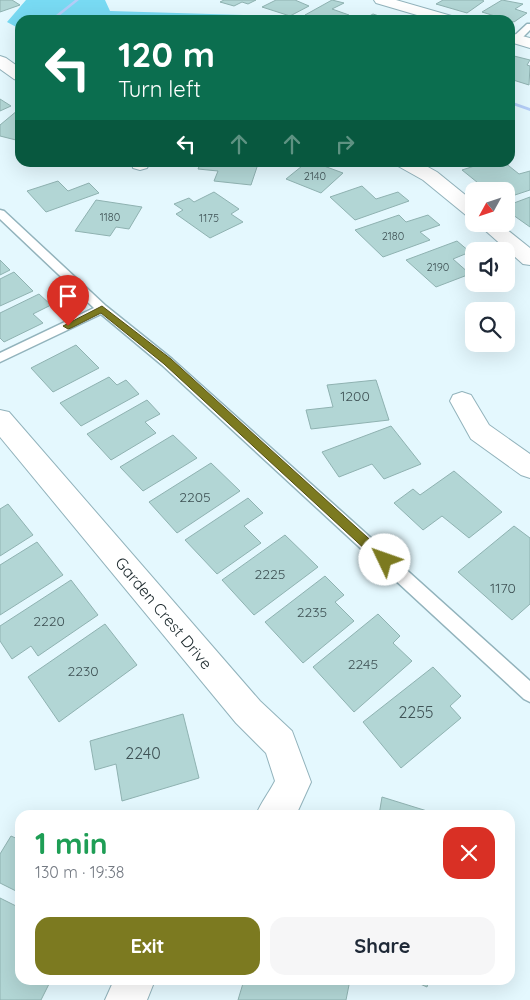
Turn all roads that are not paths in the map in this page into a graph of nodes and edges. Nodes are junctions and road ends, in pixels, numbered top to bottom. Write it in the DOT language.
graph roads {
  1 [pos="381,0"];
  2 [pos="433,15"];
  3 [pos="530,26"];
  4 [pos="518,40"];
  5 [pos="0,61"];
  6 [pos="15,72"];
  7 [pos="413,167"];
  8 [pos="465,205"];
  9 [pos="0,213"];
  10 [pos="498,232"];
  11 [pos="530,259"];
  12 [pos="102,309"];
  13 [pos="0,358"];
  14 [pos="462,401"];
  15 [pos="0,419"];
  16 [pos="530,468"];
  17 [pos="530,693"];
  18 [pos="280,810"];
  19 [pos="133,985"];
  20 [pos="126,1000"];
  1 -- 2 [label="street"];
  3 -- 4 [label="lane"];
  5 -- 6 [label="street"];
  7 -- 8 [label="street"];
  9 -- 12 [label="lane"];
  10 -- 11 [label="street"];
  12 -- 13 [label="lane"];
  12 -- 17 [label="lane"];
  14 -- 16 [label="street"];
  15 -- 18 [label="street, Garden Crest Drive"];
  19 -- 20 [label="street"];
}
